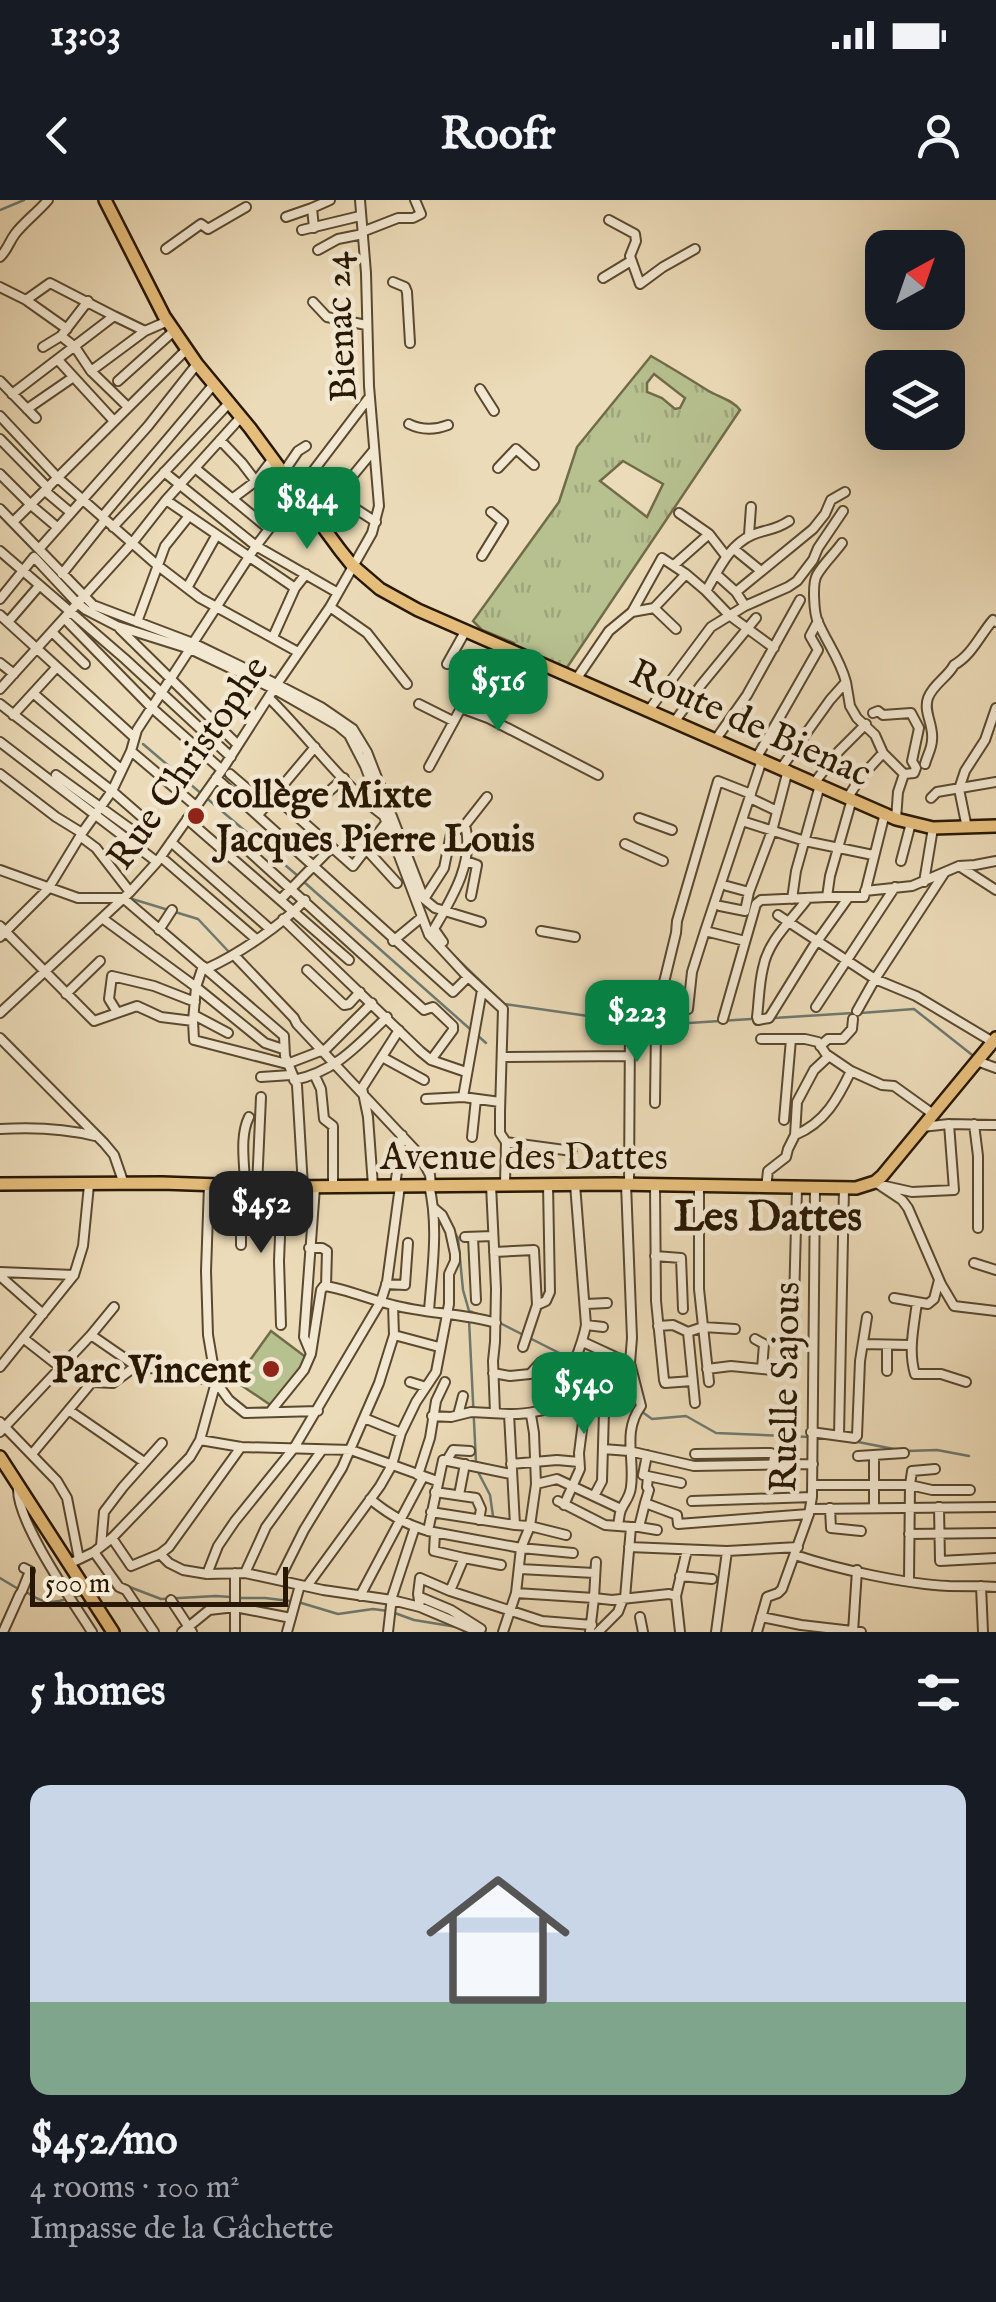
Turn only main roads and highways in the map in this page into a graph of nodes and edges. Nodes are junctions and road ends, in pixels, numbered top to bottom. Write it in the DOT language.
graph roads {
  1 [pos="104,200"];
  2 [pos="996,826"];
  3 [pos="994,1040"];
  4 [pos="0,1184"];
  5 [pos="0,1457"];
  6 [pos="113,1632"];
  1 -- 2 [label="main road, Route de Bienac"];
  3 -- 4 [label="main road, Avenue des Dattes"];
  5 -- 6 [label="main road"];
}
